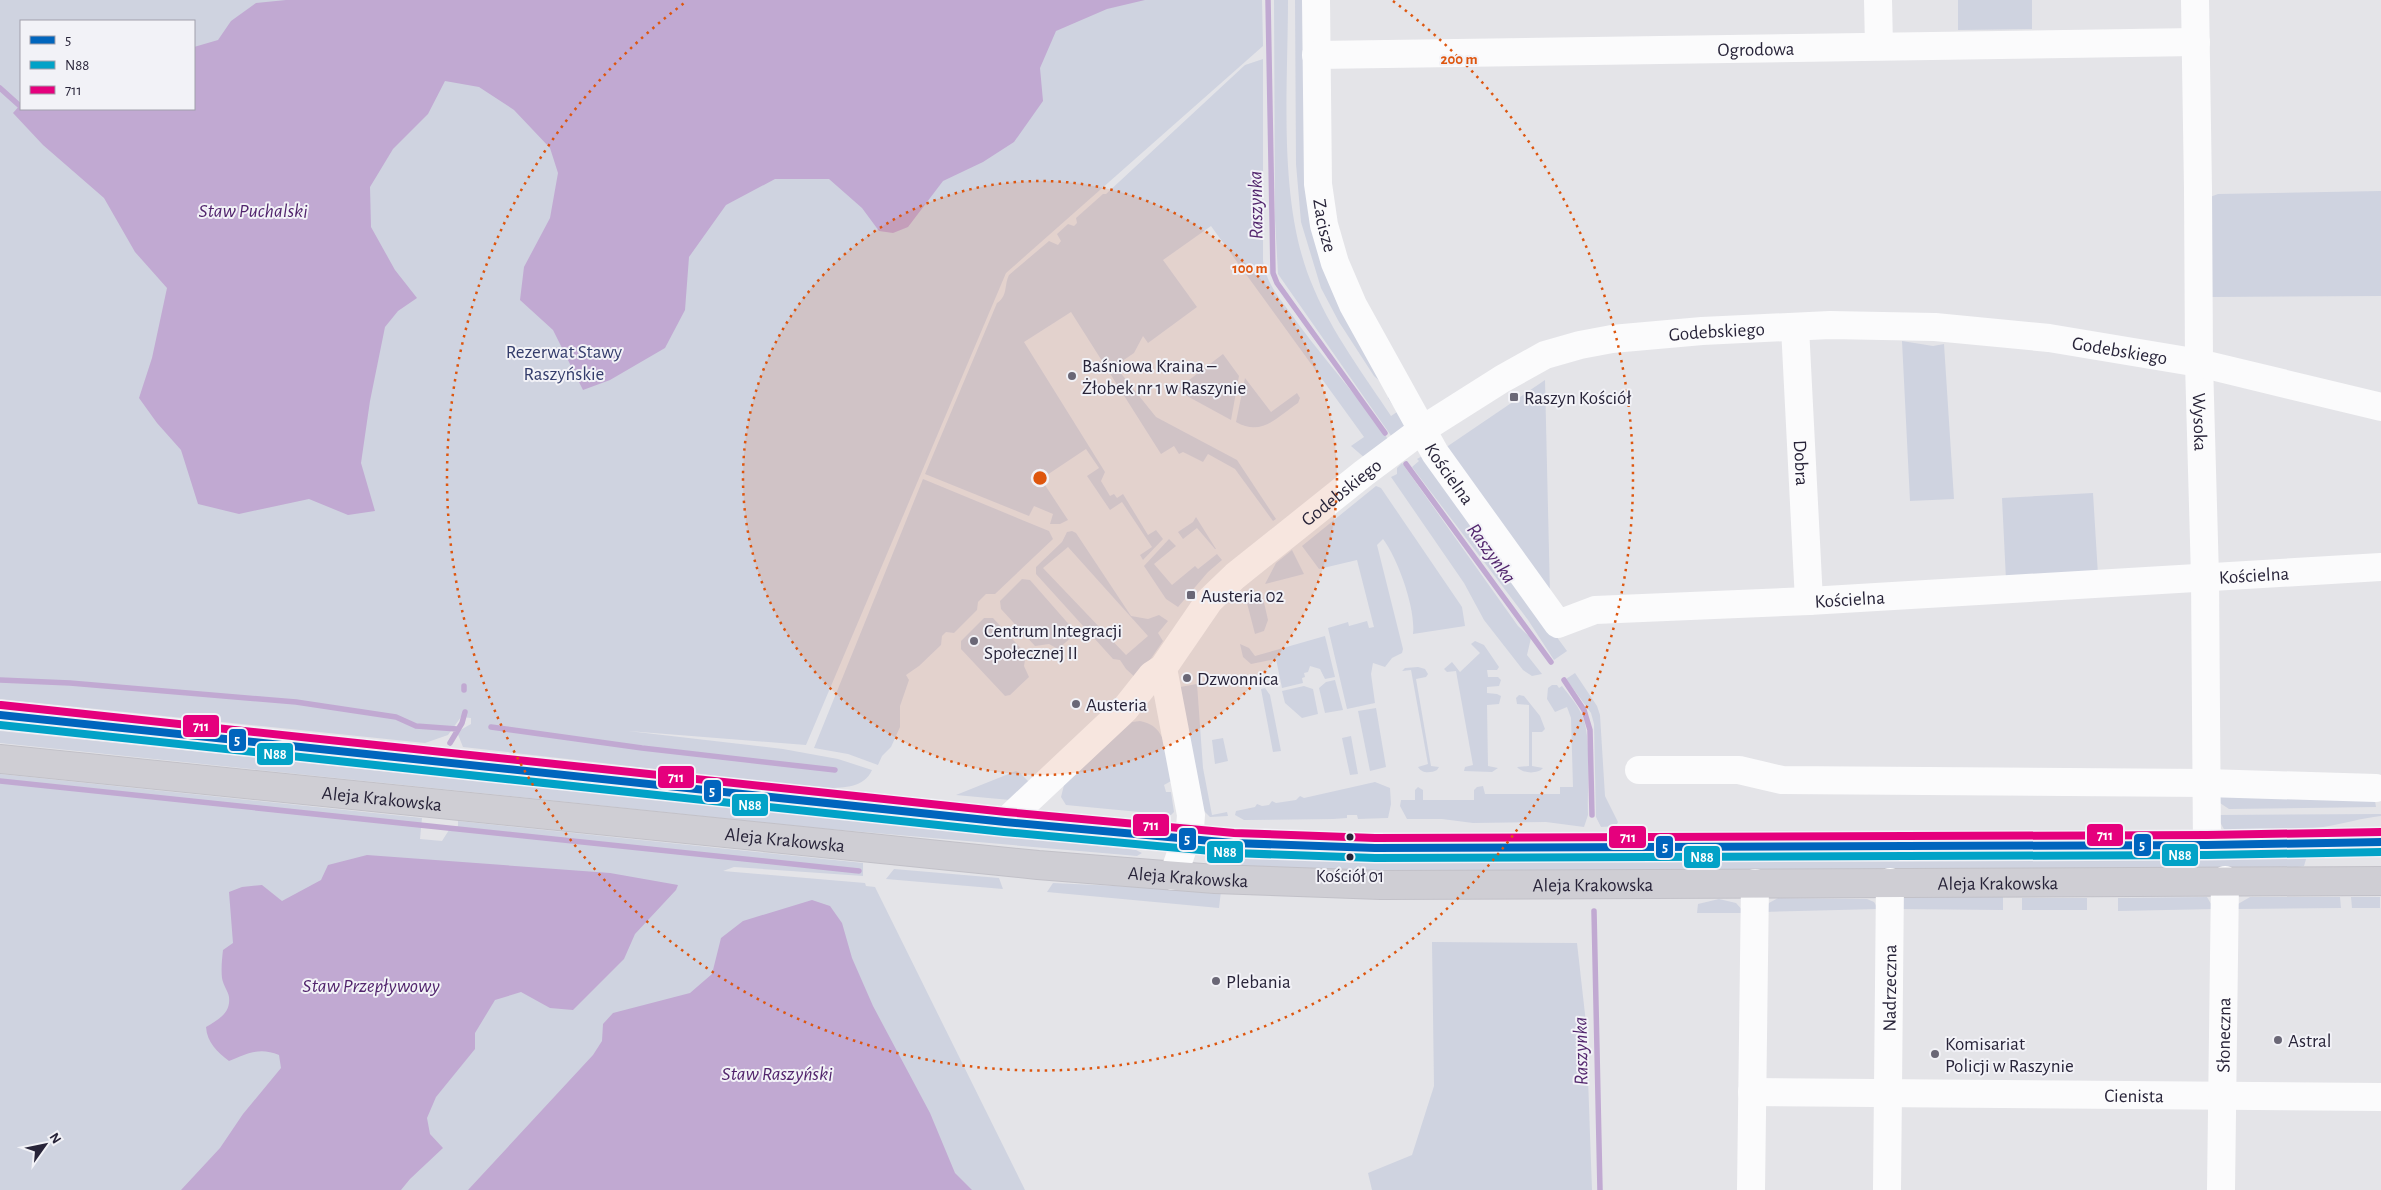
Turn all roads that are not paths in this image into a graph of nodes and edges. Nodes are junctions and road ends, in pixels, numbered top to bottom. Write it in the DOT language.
graph roads {
  1 [pos="1316,0"];
  2 [pos="1878,0"];
  3 [pos="2194,0"];
  4 [pos="2196,42"];
  5 [pos="1879,46"];
  6 [pos="1316,55"];
  7 [pos="1795,326"];
  8 [pos="2198,363"];
  9 [pos="2381,407"];
  10 [pos="1423,429"];
  11 [pos="2381,567"];
  12 [pos="2206,577"];
  13 [pos="1809,601"];
  14 [pos="1163,668"];
  15 [pos="1125,709"];
  16 [pos="0,715"];
  17 [pos="1176,734"];
  18 [pos="0,759"];
  19 [pos="1639,770"];
  20 [pos="2206,783"];
  21 [pos="2376,788"];
  22 [pos="1005,822"];
  23 [pos="1186,839"];
  24 [pos="2381,842"];
  25 [pos="2207,845"];
  26 [pos="1173,876"];
  27 [pos="2225,880"];
  28 [pos="2381,881"];
  29 [pos="1890,882"];
  30 [pos="1755,883"];
  31 [pos="1752,1092"];
  32 [pos="1888,1092"];
  33 [pos="2222,1097"];
  34 [pos="2381,1097"];
  35 [pos="1751,1190"];
  36 [pos="1887,1190"];
  37 [pos="2221,1190"];
  1 -- 6 [label="street, Zacisze"];
  2 -- 5 [label="street"];
  3 -- 4 [label="street, Wysoka"];
  4 -- 5 [label="street, Ogrodowa"];
  4 -- 8 [label="street, Wysoka"];
  5 -- 6 [label="street, Ogrodowa"];
  6 -- 10 [label="street, Zacisze"];
  7 -- 8 [label="street, Godebskiego"];
  7 -- 10 [label="street, Godebskiego"];
  7 -- 13 [label="street, Dobra"];
  8 -- 9 [label="street, Godebskiego"];
  8 -- 12 [label="street, Wysoka"];
  10 -- 13 [label="street, Kościelna"];
  10 -- 14 [label="street, Godebskiego"];
  11 -- 12 [label="street, Kościelna"];
  12 -- 13 [label="street, Kościelna"];
  12 -- 20 [label="street, Wysoka"];
  14 -- 15 [label="street, Godebskiego"];
  14 -- 17 [label="street"];
  15 -- 17 [label="street"];
  15 -- 22 [label="street, Godebskiego"];
  16 -- 22 [label="main road, Aleja Krakowska"];
  17 -- 23 [label="street"];
  18 -- 26 [label="main road, Aleja Krakowska"];
  19 -- 20 [label="street"];
  20 -- 21 [label="street"];
  20 -- 25 [label="street, Wysoka"];
  22 -- 23 [label="main road, Aleja Krakowska"];
  23 -- 25 [label="main road, Aleja Krakowska"];
  23 -- 26 [label="street"];
  24 -- 25 [label="main road, Aleja Krakowska"];
  26 -- 30 [label="main road, Aleja Krakowska"];
  27 -- 28 [label="main road, Aleja Krakowska"];
  27 -- 29 [label="main road, Aleja Krakowska"];
  27 -- 33 [label="street, Słoneczna"];
  29 -- 30 [label="main road, Aleja Krakowska"];
  29 -- 32 [label="street, Nadrzeczna"];
  30 -- 31 [label="street"];
  31 -- 32 [label="street"];
  31 -- 35 [label="street"];
  32 -- 33 [label="street, Cienista"];
  32 -- 36 [label="street, Nadrzeczna"];
  33 -- 34 [label="street, Cienista"];
  33 -- 37 [label="street, Słoneczna"];
}
